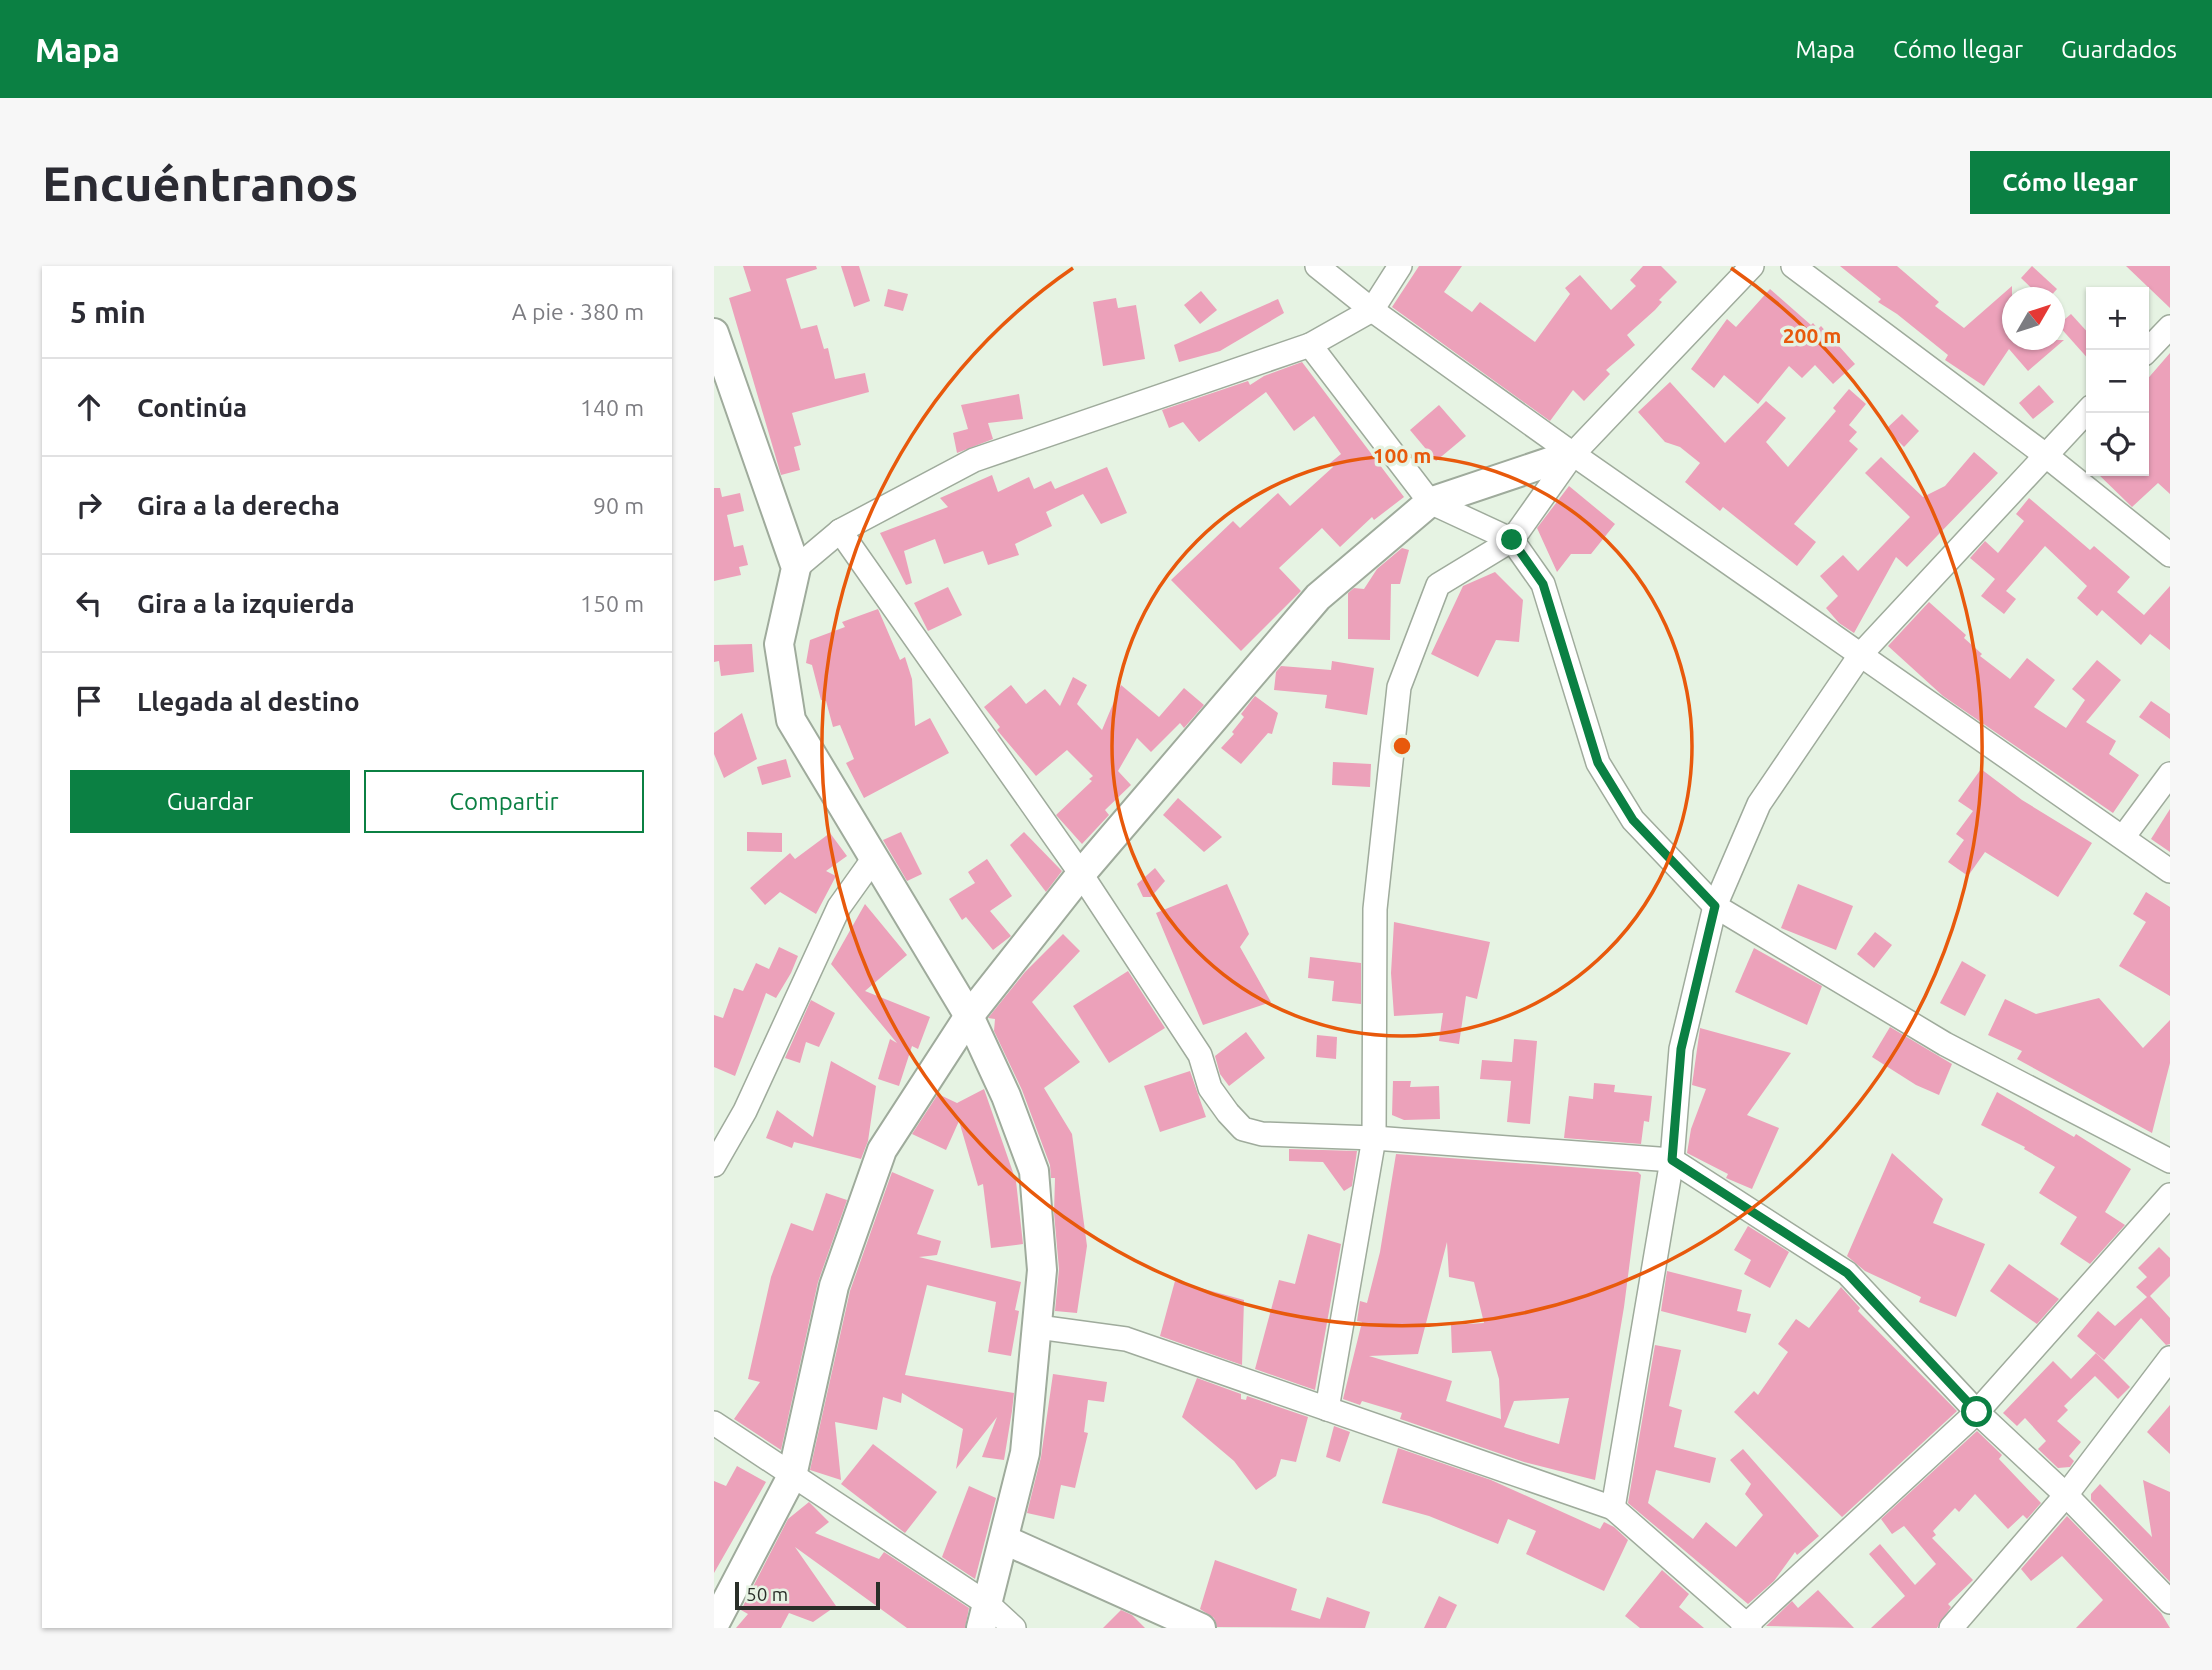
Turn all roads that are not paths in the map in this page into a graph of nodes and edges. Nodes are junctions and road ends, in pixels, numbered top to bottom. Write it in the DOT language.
graph roads {
  1 [pos="1317,266"];
  2 [pos="1400,266"];
  3 [pos="1752,266"];
  4 [pos="1793,266"];
  5 [pos="1371,310"];
  6 [pos="2170,327"];
  7 [pos="1310,345"];
  8 [pos="716,347"];
  9 [pos="2148,350"];
  10 [pos="2086,412"];
  11 [pos="1573,454"];
  12 [pos="2044,454"];
  13 [pos="1430,502"];
  14 [pos="840,531"];
  15 [pos="1512,540"];
  16 [pos="2170,555"];
  17 [pos="796,568"];
  18 [pos="1861,653"];
  19 [pos="2170,775"];
  20 [pos="2124,836"];
  21 [pos="874,858"];
  22 [pos="2170,871"];
  23 [pos="1081,874"];
  24 [pos="1715,906"];
  25 [pos="969,1016"];
  26 [pos="1374,1138"];
  27 [pos="1672,1160"];
  28 [pos="2170,1161"];
  29 [pos="714,1165"];
  30 [pos="2170,1195"];
  31 [pos="1038,1327"];
  32 [pos="2170,1358"];
  33 [pos="1327,1409"];
  34 [pos="1977,1412"];
  35 [pos="714,1423"];
  36 [pos="792,1476"];
  37 [pos="2067,1495"];
  38 [pos="1614,1508"];
  39 [pos="1005,1540"];
  40 [pos="2170,1602"];
  41 [pos="985,1616"];
  42 [pos="714,1625"];
  43 [pos="1746,1627"];
  44 [pos="1014,1628"];
  45 [pos="1200,1628"];
  46 [pos="1951,1628"];
  1 -- 5 [label="street"];
  2 -- 5 [label="street"];
  3 -- 11 [label="street"];
  4 -- 12 [label="street"];
  5 -- 7 [label="street"];
  5 -- 11 [label="street"];
  6 -- 9 [label="street"];
  7 -- 13 [label="street"];
  7 -- 14 [label="street"];
  8 -- 17 [label="street"];
  10 -- 12 [label="street"];
  11 -- 13 [label="street"];
  11 -- 15 [label="street"];
  11 -- 18 [label="street"];
  12 -- 16 [label="street"];
  12 -- 18 [label="street"];
  13 -- 15 [label="street"];
  13 -- 23 [label="street"];
  14 -- 17 [label="street"];
  14 -- 23 [label="street"];
  15 -- 24 [label="street"];
  15 -- 26 [label="street"];
  17 -- 21 [label="street"];
  18 -- 20 [label="street"];
  18 -- 24 [label="street"];
  19 -- 20 [label="street"];
  20 -- 22 [label="street"];
  21 -- 25 [label="street"];
  21 -- 29 [label="street"];
  23 -- 25 [label="street"];
  23 -- 26 [label="street"];
  24 -- 27 [label="street"];
  24 -- 28 [label="street"];
  25 -- 31 [label="street"];
  25 -- 36 [label="street"];
  26 -- 27 [label="street"];
  26 -- 33 [label="street"];
  27 -- 34 [label="street"];
  27 -- 38 [label="street"];
  30 -- 34 [label="street"];
  31 -- 33 [label="street"];
  31 -- 39 [label="street"];
  32 -- 37 [label="street"];
  33 -- 38 [label="street"];
  34 -- 37 [label="street"];
  34 -- 43 [label="street"];
  35 -- 36 [label="street"];
  36 -- 41 [label="street"];
  36 -- 42 [label="street"];
  37 -- 40 [label="street"];
  37 -- 46 [label="street"];
  38 -- 43 [label="street"];
  39 -- 41 [label="street"];
  39 -- 45 [label="street"];
  41 -- 44 [label="street"];
}
